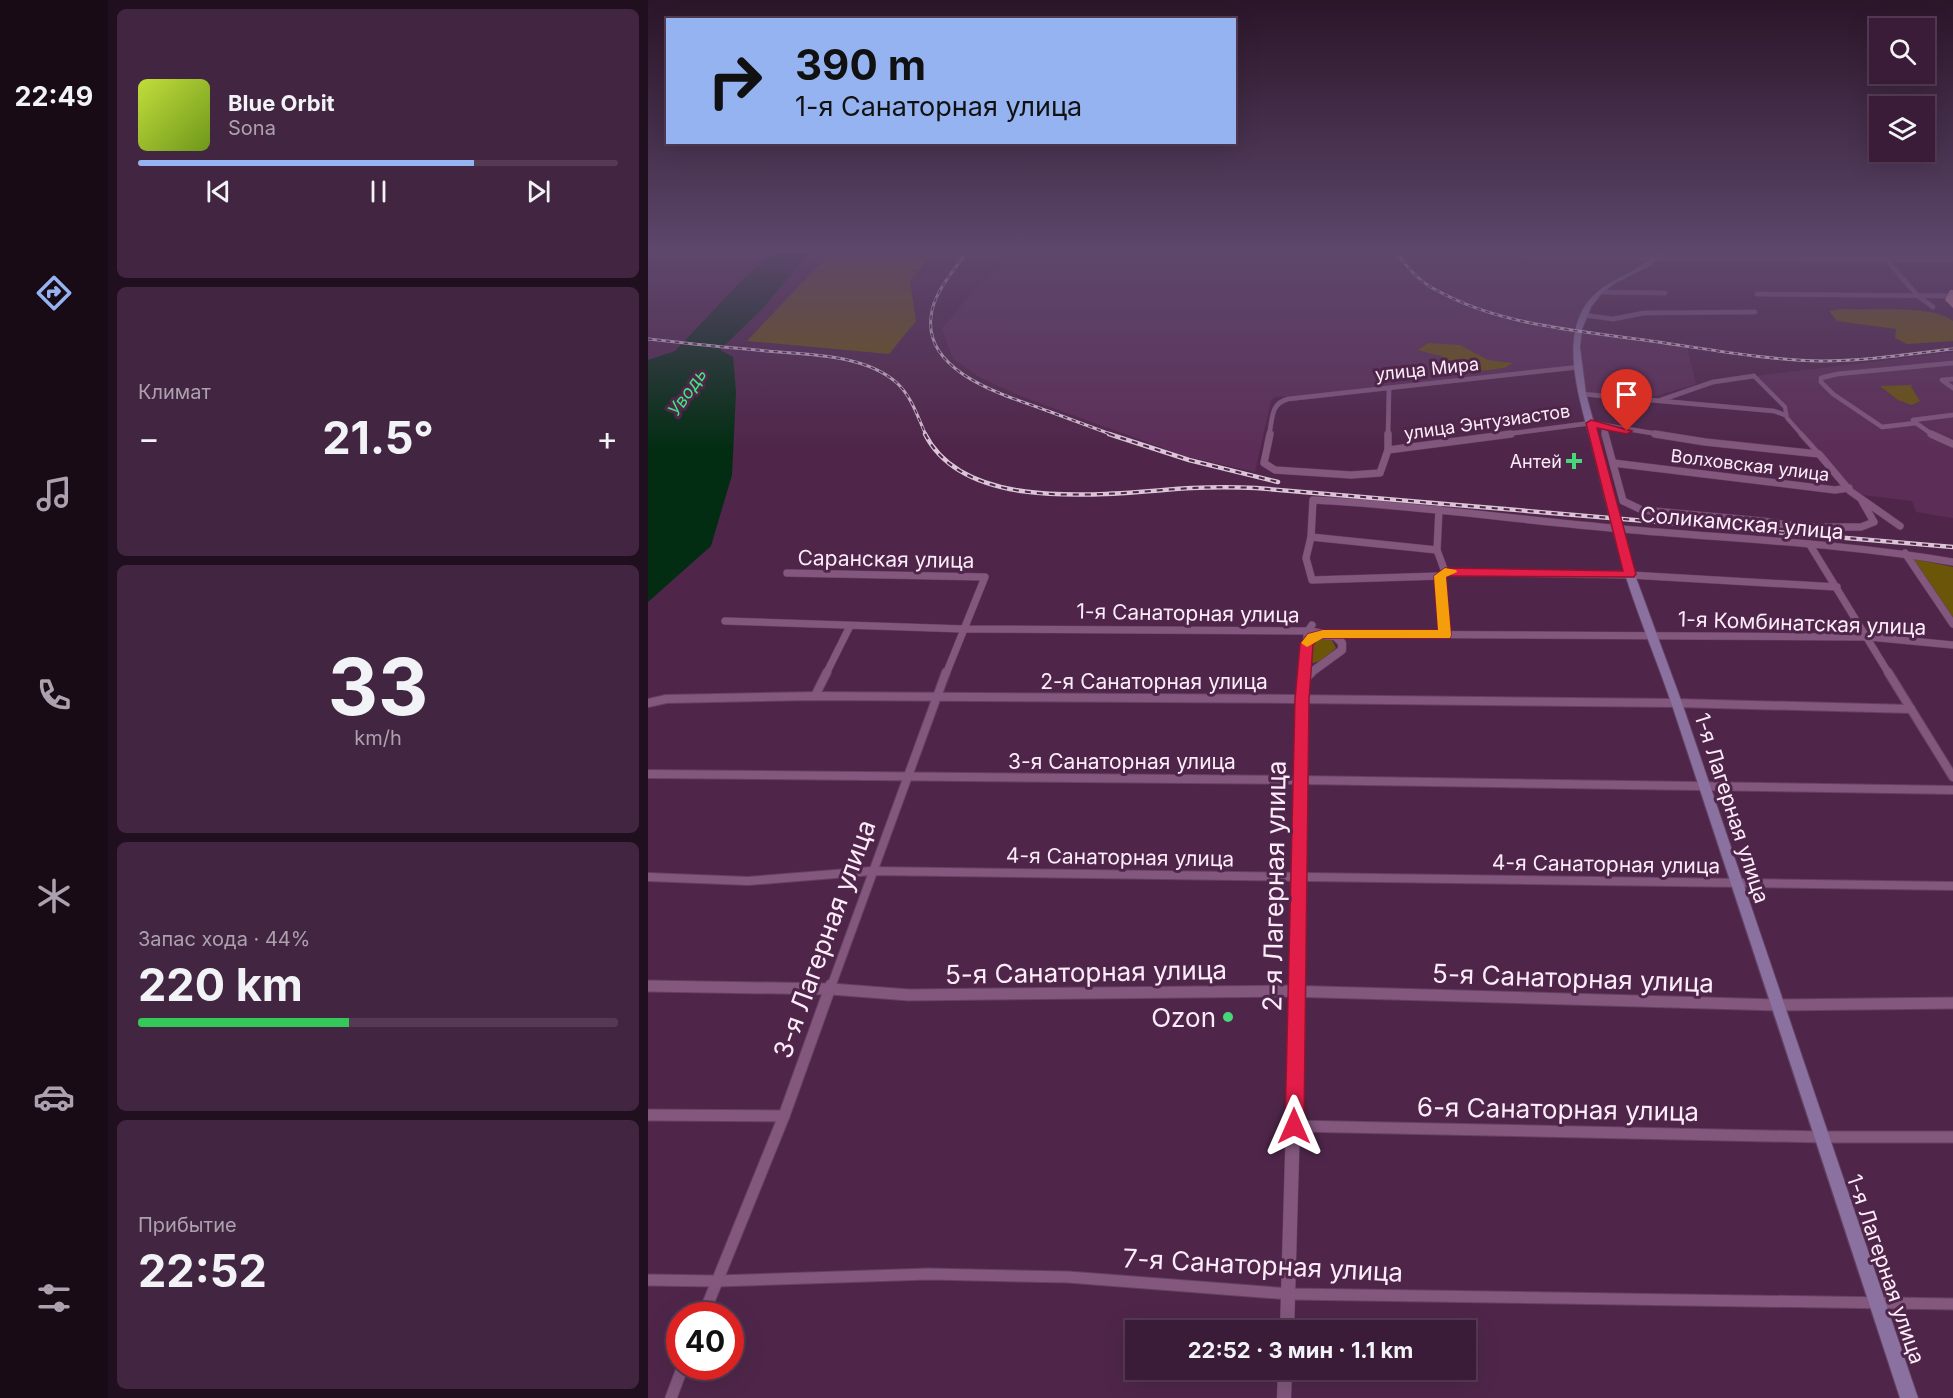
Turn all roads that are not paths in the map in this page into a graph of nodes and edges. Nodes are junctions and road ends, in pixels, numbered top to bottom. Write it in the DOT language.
graph roads {
  1 [pos="1583,318"];
  2 [pos="1953,363"];
  3 [pos="1579,367"];
  4 [pos="1754,376"];
  5 [pos="1953,379"];
  6 [pos="1953,388"];
  7 [pos="1389,389"];
  8 [pos="1582,394"];
  9 [pos="1657,401"];
  10 [pos="1785,415"];
  11 [pos="1953,415"];
  12 [pos="1916,423"];
  13 [pos="1597,425"];
  14 [pos="1953,444"];
  15 [pos="1388,450"];
  16 [pos="1819,454"];
  17 [pos="1613,463"];
  18 [pos="1849,488"];
  19 [pos="1861,499"];
  20 [pos="1439,509"];
  21 [pos="1900,526"];
  22 [pos="1618,529"];
  23 [pos="1311,537"];
  24 [pos="1810,544"];
  25 [pos="1437,550"];
  26 [pos="1905,553"];
  27 [pos="1953,562"];
  28 [pos="787,573"];
  29 [pos="1442,574"];
  30 [pos="1630,574"];
  31 [pos="985,577"];
  32 [pos="1837,587"];
  33 [pos="725,621"];
  34 [pos="1953,624"];
  35 [pos="850,626"];
  36 [pos="1310,628"];
  37 [pos="964,629"];
  38 [pos="1323,634"];
  39 [pos="1445,635"];
  40 [pos="1650,635"];
  41 [pos="1869,637"];
  42 [pos="1306,644"];
  43 [pos="1953,645"];
  44 [pos="1304,679"];
  45 [pos="815,696"];
  46 [pos="936,698"];
  47 [pos="1302,699"];
  48 [pos="648,703"];
  49 [pos="1677,703"];
  50 [pos="1911,709"];
  51 [pos="648,774"];
  52 [pos="1953,777"];
  53 [pos="907,778"];
  54 [pos="1301,780"];
  55 [pos="1705,786"];
  56 [pos="1953,790"];
  57 [pos="872,871"];
  58 [pos="648,877"];
  59 [pos="1299,878"];
  60 [pos="1737,883"];
  61 [pos="1953,886"];
  62 [pos="648,986"];
  63 [pos="831,989"];
  64 [pos="1296,991"];
  65 [pos="1953,1003"];
  66 [pos="1777,1005"];
  67 [pos="648,1114"];
  68 [pos="784,1116"];
  69 [pos="1294,1126"];
  70 [pos="1821,1137"];
  71 [pos="1953,1137"];
  72 [pos="648,1280"];
  73 [pos="716,1281"];
  74 [pos="1290,1294"];
  75 [pos="708,1302"];
  76 [pos="1876,1303"];
  77 [pos="1953,1304"];
  78 [pos="1288,1320"];
  79 [pos="678,1380"];
  80 [pos="1285,1380"];
  81 [pos="671,1398"];
  82 [pos="1284,1398"];
  83 [pos="1909,1398"];
  1 -- 3 [label="main road, 1-я Лагерная улица"];
  2 -- 12 [label="street"];
  3 -- 7 [label="street, улица Мира"];
  3 -- 8 [label="main road, 1-я Лагерная улица"];
  4 -- 9 [label="street"];
  4 -- 10 [label="street"];
  5 -- 6 [label="street"];
  7 -- 15 [label="street"];
  7 -- 15 [label="street, улица Мира"];
  8 -- 9 [label="street"];
  8 -- 13 [label="main road, 1-я Лагерная улица"];
  9 -- 10 [label="street"];
  10 -- 16 [label="street"];
  11 -- 12 [label="street"];
  12 -- 14 [label="street"];
  13 -- 15 [label="street, улица Энтузиастов"];
  13 -- 16 [label="street, улица Энтузиастов"];
  13 -- 17 [label="street"];
  13 -- 22 [label="main road, 1-я Лагерная улица"];
  16 -- 18 [label="street"];
  17 -- 18 [label="street, Волховская улица"];
  17 -- 19 [label="street"];
  18 -- 19 [label="street"];
  19 -- 21 [label="street"];
  20 -- 22 [label="street, Соликамская улица"];
  20 -- 23 [label="street, Соликамская улица"];
  20 -- 25 [label="street"];
  22 -- 24 [label="street, Соликамская улица"];
  22 -- 30 [label="main road, 1-я Лагерная улица"];
  23 -- 25 [label="street"];
  23 -- 29 [label="street"];
  24 -- 26 [label="street, Соликамская улица"];
  24 -- 32 [label="street"];
  25 -- 29 [label="street"];
  26 -- 27 [label="street, Соликамская улица"];
  26 -- 34 [label="street"];
  28 -- 31 [label="street, Саранская улица"];
  29 -- 30 [label="street"];
  29 -- 39 [label="street"];
  30 -- 32 [label="street"];
  30 -- 40 [label="main road, 1-я Лагерная улица"];
  31 -- 37 [label="street, 3-я Лагерная улица"];
  32 -- 41 [label="street"];
  33 -- 35 [label="street, 1-я Санаторная улица"];
  35 -- 37 [label="street, 1-я Санаторная улица"];
  35 -- 45 [label="street"];
  36 -- 37 [label="street, 1-я Санаторная улица"];
  36 -- 38 [label="street, 1-я Санаторная улица"];
  36 -- 42 [label="street, 2-я Лагерная улица"];
  37 -- 46 [label="street, 3-я Лагерная улица"];
  38 -- 39 [label="street, 1-я Санаторная улица"];
  38 -- 42 [label="street"];
  38 -- 44 [label="street"];
  39 -- 40 [label="street, 1-я Санаторная улица"];
  40 -- 41 [label="street, 1-я Комбинатская улица"];
  40 -- 49 [label="main road, 1-я Лагерная улица"];
  41 -- 43 [label="street, 1-я Комбинатская улица"];
  41 -- 50 [label="street"];
  42 -- 44 [label="street, 2-я Лагерная улица"];
  44 -- 47 [label="street, 2-я Лагерная улица"];
  45 -- 46 [label="street, 2-я Санаторная улица"];
  45 -- 48 [label="street, 2-я Санаторная улица"];
  46 -- 47 [label="street, 2-я Санаторная улица"];
  46 -- 53 [label="street, 3-я Лагерная улица"];
  47 -- 49 [label="street, 2-я Санаторная улица"];
  47 -- 54 [label="street, 2-я Лагерная улица"];
  49 -- 50 [label="street, 2-я Санаторная улица"];
  49 -- 55 [label="main road, 1-я Лагерная улица"];
  50 -- 52 [label="street"];
  51 -- 53 [label="street, 3-я Санаторная улица"];
  53 -- 54 [label="street, 3-я Санаторная улица"];
  53 -- 57 [label="street, 3-я Лагерная улица"];
  54 -- 55 [label="street, 3-я Санаторная улица"];
  54 -- 59 [label="street, 2-я Лагерная улица"];
  55 -- 56 [label="street, 3-я Санаторная улица"];
  55 -- 60 [label="main road, 1-я Лагерная улица"];
  57 -- 58 [label="street, 4-я Санаторная улица"];
  57 -- 59 [label="street, 4-я Санаторная улица"];
  57 -- 63 [label="street, 3-я Лагерная улица"];
  59 -- 60 [label="street, 4-я Санаторная улица"];
  59 -- 64 [label="street, 2-я Лагерная улица"];
  60 -- 61 [label="street, 4-я Санаторная улица"];
  60 -- 66 [label="main road, 1-я Лагерная улица"];
  62 -- 63 [label="street, 5-я Санаторная улица"];
  63 -- 64 [label="street, 5-я Санаторная улица"];
  63 -- 68 [label="street, 3-я Лагерная улица"];
  64 -- 66 [label="street, 5-я Санаторная улица"];
  64 -- 69 [label="street, 2-я Лагерная улица"];
  65 -- 66 [label="street, 5-я Санаторная улица"];
  66 -- 70 [label="main road, 1-я Лагерная улица"];
  67 -- 68 [label="street"];
  68 -- 73 [label="street, 3-я Лагерная улица"];
  69 -- 70 [label="street, 6-я Санаторная улица"];
  69 -- 74 [label="street, 2-я Лагерная улица"];
  70 -- 71 [label="street, 6-я Санаторная улица"];
  70 -- 76 [label="main road, 1-я Лагерная улица"];
  72 -- 73 [label="street, 7-я Санаторная улица"];
  73 -- 74 [label="street, 7-я Санаторная улица"];
  73 -- 75 [label="street, 3-я Лагерная улица"];
  74 -- 76 [label="street, 7-я Санаторная улица"];
  74 -- 78 [label="street, 2-я Лагерная улица"];
  76 -- 77 [label="street, 7-я Санаторная улица"];
  76 -- 83 [label="main road, 1-я Лагерная улица"];
  79 -- 81 [label="street"];
  80 -- 82 [label="street"];
}
